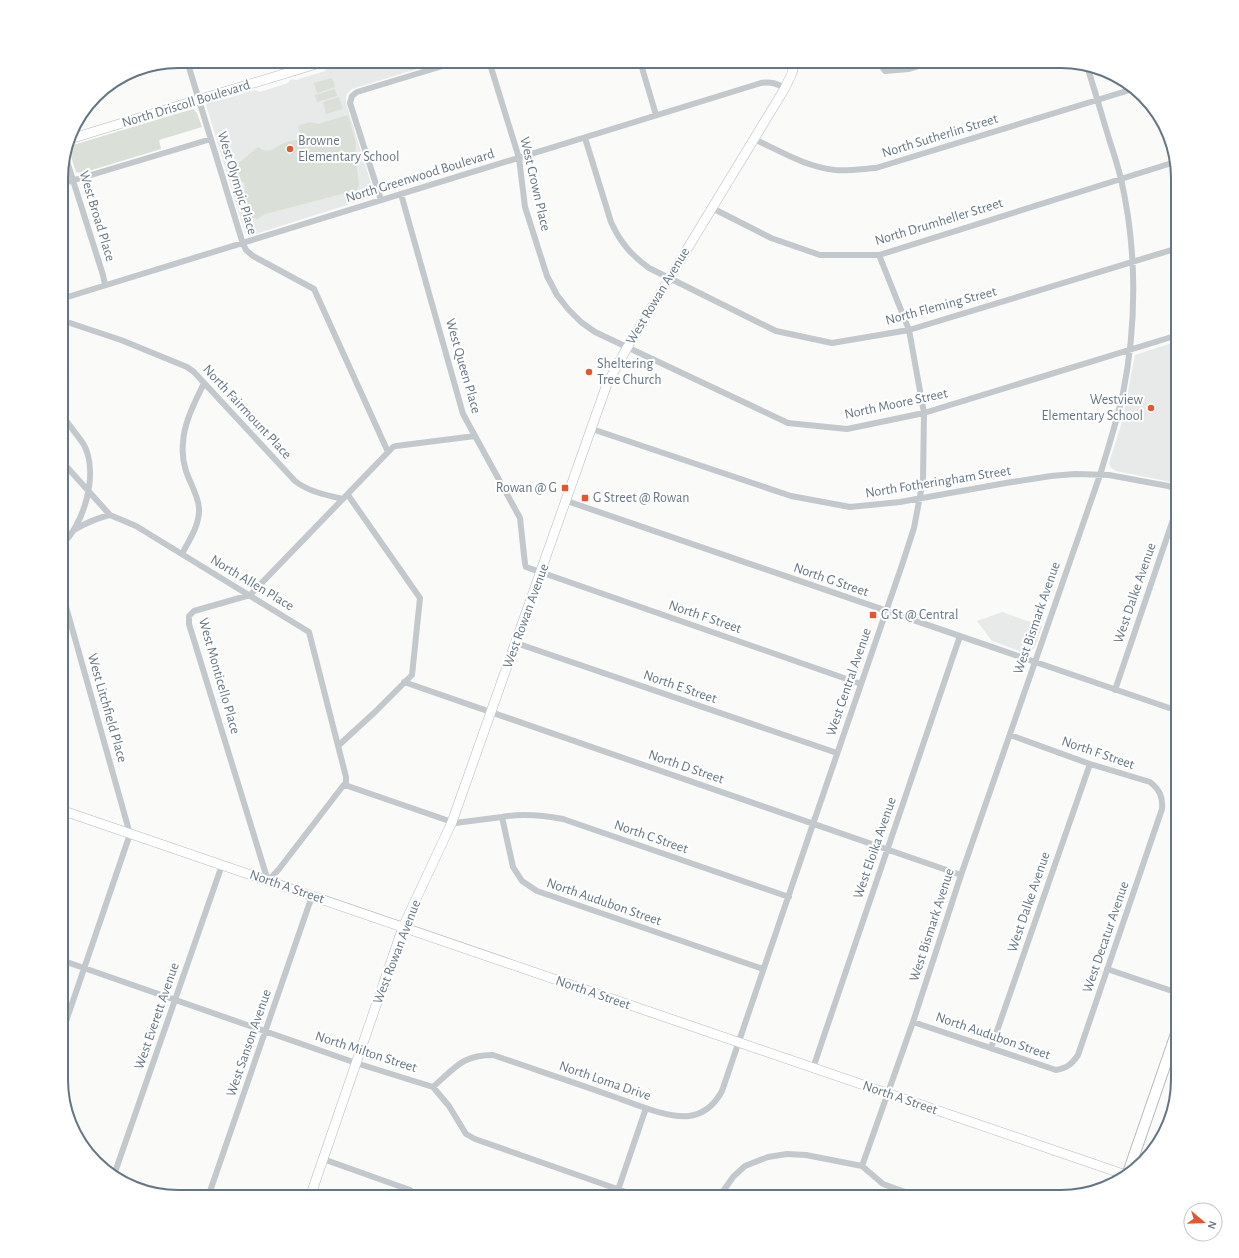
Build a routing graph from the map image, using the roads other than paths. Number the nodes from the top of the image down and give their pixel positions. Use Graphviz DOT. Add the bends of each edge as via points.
graph roads {
  1 [pos="189,68"];
  2 [pos="303,68"];
  3 [pos="436,68"];
  4 [pos="491,68"];
  5 [pos="642,68"];
  6 [pos="793,68"];
  7 [pos="883,68"];
  8 [pos="912,68"];
  9 [pos="1089,72"];
  10 [pos="785,88"];
  11 [pos="1128,91"];
  12 [pos="199,100"];
  13 [pos="1097,100"];
  14 [pos="656,115"];
  15 [pos="76,137"];
  16 [pos="585,138"];
  17 [pos="211,139"];
  18 [pos="754,139"];
  19 [pos="519,158"];
  20 [pos="1170,164"];
  21 [pos="69,166"];
  22 [pos="1121,179"];
  23 [pos="73,180"];
  24 [pos="68,182"];
  25 [pos="402,194"];
  26 [pos="381,200"];
  27 [pos="712,208"];
  28 [pos="243,244"];
  29 [pos="1171,250"];
  30 [pos="879,255"];
  31 [pos="1132,262"];
  32 [pos="669,278"];
  33 [pos="105,285"];
  34 [pos="68,297"];
  35 [pos="68,322"];
  36 [pos="909,330"];
  37 [pos="1171,337"];
  38 [pos="627,348"];
  39 [pos="1130,350"];
  40 [pos="204,383"];
  41 [pos="924,413"];
  42 [pos="68,422"];
  43 [pos="592,429"];
  44 [pos="475,436"];
  45 [pos="388,452"];
  46 [pos="68,468"];
  47 [pos="1100,475"];
  48 [pos="1171,487"];
  49 [pos="88,490"];
  50 [pos="345,497"];
  51 [pos="920,498"];
  52 [pos="567,501"];
  53 [pos="110,515"];
  54 [pos="1171,526"];
  55 [pos="74,530"];
  56 [pos="68,537"];
  57 [pos="182,554"];
  58 [pos="541,573"];
  59 [pos="250,595"];
  60 [pos="886,611"];
  61 [pos="68,614"];
  62 [pos="960,636"];
  63 [pos="516,643"];
  64 [pos="1035,662"];
  65 [pos="404,682"];
  66 [pos="861,684"];
  67 [pos="1115,690"];
  68 [pos="1171,709"];
  69 [pos="492,713"];
  70 [pos="1010,735"];
  71 [pos="339,745"];
  72 [pos="837,753"];
  73 [pos="1090,764"];
  74 [pos="345,784"];
  75 [pos="1162,809"];
  76 [pos="68,812"];
  77 [pos="502,817"];
  78 [pos="452,822"];
  79 [pos="812,824"];
  80 [pos="130,834"];
  81 [pos="888,850"];
  82 [pos="222,865"];
  83 [pos="961,874"];
  84 [pos="268,881"];
  85 [pos="312,896"];
  86 [pos="789,897"];
  87 [pos="403,927"];
  88 [pos="68,962"];
  89 [pos="85,968"];
  90 [pos="763,969"];
  91 [pos="1107,969"];
  92 [pos="1171,991"];
  93 [pos="176,1000"];
  94 [pos="68,1016"];
  95 [pos="913,1022"];
  96 [pos="266,1031"];
  97 [pos="738,1043"];
  98 [pos="991,1048"];
  99 [pos="1171,1048"];
  100 [pos="356,1063"];
  101 [pos="813,1068"];
  102 [pos="1066,1068"];
  103 [pos="433,1087"];
  104 [pos="887,1094"];
  105 [pos="646,1108"];
  106 [pos="323,1159"];
  107 [pos="1131,1164"];
  108 [pos="862,1166"];
  109 [pos="116,1170"];
  110 [pos="1119,1173"];
  111 [pos="616,1189"];
  112 [pos="210,1190"];
  113 [pos="312,1190"];
  114 [pos="410,1190"];
  115 [pos="619,1190"];
  116 [pos="724,1190"];
  117 [pos="900,1190"];
  1 -- 12 [label="street, West Olympic Place"];
  2 -- 12 [label="street, North Driscoll Boulevard"];
  3 -- 26 [label="street" via="357,92 352,96 350,102"];
  4 -- 19 [label="street, West Crown Place"];
  5 -- 14 [label="street"];
  6 -- 10 [label="street, West Rowan Avenue"];
  7 -- 8 [label="street" via="885,71"];
  9 -- 13 [label="street, West Bismark Avenue"];
  10 -- 14 [label="street, North Greenwood Boulevard" via="776,83 761,83"];
  10 -- 18 [label="street, West Rowan Avenue"];
  11 -- 13 [label="street, North Sutherlin Street"];
  12 -- 15 [label="street, North Driscoll Boulevard"];
  12 -- 17 [label="street, West Olympic Place"];
  13 -- 18 [label="street, North Sutherlin Street" via="876,168 835,170 819,167"];
  13 -- 22 [label="street, West Bismark Avenue"];
  14 -- 16 [label="street, North Greenwood Boulevard"];
  16 -- 19 [label="street, North Greenwood Boulevard"];
  16 -- 32 [label="street, North Fleming Street" via="617,234 636,259"];
  17 -- 23 [label="street"];
  17 -- 28 [label="street, West Olympic Place"];
  18 -- 27 [label="street, West Rowan Avenue"];
  19 -- 25 [label="street, North Greenwood Boulevard"];
  19 -- 38 [label="street, West Crown Place" via="525,208 547,276 557,295 581,322"];
  20 -- 22 [label="street, North Drumheller Street"];
  21 -- 23 [label="street, West Broad Place"];
  22 -- 30 [label="street, North Drumheller Street"];
  22 -- 31 [label="street, West Bismark Avenue"];
  23 -- 24 [label="street"];
  23 -- 33 [label="street, West Broad Place"];
  25 -- 26 [label="street, North Greenwood Boulevard"];
  25 -- 44 [label="street, West Queen Place" via="463,414"];
  26 -- 28 [label="street, North Greenwood Boulevard"];
  27 -- 30 [label="street, North Drumheller Street" via="771,238 820,255"];
  27 -- 32 [label="street, West Rowan Avenue"];
  28 -- 33 [label="street, North Greenwood Boulevard"];
  28 -- 45 [label="street, West Olympic Place" via="253,256 314,289"];
  29 -- 31 [label="street, North Fleming Street"];
  30 -- 36 [label="street, West Central Avenue"];
  31 -- 36 [label="street, North Fleming Street"];
  31 -- 39 [label="street, West Bismark Avenue"];
  32 -- 36 [label="street, North Fleming Street" via="776,331 832,343"];
  32 -- 38 [label="street, West Rowan Avenue"];
  33 -- 34 [label="street, North Greenwood Boulevard"];
  35 -- 40 [label="street, North Fairmount Place" via="121,340 186,367"];
  36 -- 41 [label="street, West Central Avenue"];
  37 -- 39 [label="street, North Moore Street"];
  38 -- 41 [label="street, North Moore Street" via="788,423 847,429"];
  38 -- 43 [label="street, West Rowan Avenue" via="607,384"];
  39 -- 41 [label="street, North Moore Street"];
  39 -- 47 [label="street, West Bismark Avenue" via="1115,428"];
  40 -- 50 [label="street, North Fairmount Place" via="295,481 310,490"];
  40 -- 57 [label="street" via="184,431 185,469 199,509 198,520"];
  41 -- 51 [label="street, West Central Avenue" via="923,480"];
  42 -- 49 [label="street" via="84,446 89,461"];
  43 -- 51 [label="street, North Fotheringham Street" via="791,496 850,507"];
  43 -- 52 [label="street, West Rowan Avenue"];
  44 -- 45 [label="street" via="396,446"];
  44 -- 58 [label="street, West Queen Place" via="520,518 525,564 529,569"];
  45 -- 50 [label="street, West Monticello Place"];
  46 -- 49 [label="street, North Allen Place"];
  47 -- 48 [label="street, North Fotheringham Street"];
  47 -- 51 [label="street, North Fotheringham Street" via="1051,476"];
  47 -- 64 [label="street, West Bismark Avenue"];
  49 -- 53 [label="street, North Allen Place"];
  49 -- 55 [label="street"];
  50 -- 59 [label="street, West Monticello Place"];
  50 -- 65 [label="street" via="420,596 412,675"];
  51 -- 60 [label="street, West Central Avenue" via="912,534"];
  52 -- 58 [label="street, West Rowan Avenue"];
  52 -- 60 [label="street, North G Street"];
  53 -- 55 [label="street" via="98,517"];
  53 -- 57 [label="street, North Allen Place" via="136,526"];
  54 -- 67 [label="street, West Dalke Avenue"];
  55 -- 56 [label="street"];
  57 -- 59 [label="street, North Allen Place"];
  58 -- 63 [label="street, West Rowan Avenue"];
  58 -- 66 [label="street, North F Street"];
  59 -- 71 [label="street, North Allen Place" via="309,632"];
  59 -- 84 [label="street, West Monticello Place" via="194,611 188,619"];
  60 -- 62 [label="street, North G Street"];
  60 -- 66 [label="street, West Central Avenue"];
  61 -- 80 [label="street, West Litchfield Place"];
  62 -- 64 [label="street, North G Street"];
  62 -- 81 [label="street, West Eloika Avenue"];
  63 -- 69 [label="street, West Rowan Avenue"];
  63 -- 72 [label="street, North E Street"];
  64 -- 67 [label="street, North G Street"];
  64 -- 70 [label="street, West Bismark Avenue"];
  65 -- 69 [label="street, North D Street"];
  65 -- 71 [label="street"];
  66 -- 72 [label="street, West Central Avenue"];
  67 -- 68 [label="street, North G Street"];
  69 -- 78 [label="street, West Rowan Avenue"];
  69 -- 79 [label="street, North D Street"];
  70 -- 73 [label="street, North F Street"];
  70 -- 83 [label="street, West Bismark Avenue"];
  71 -- 74 [label="street, North Allen Place" via="346,777"];
  72 -- 79 [label="street, West Central Avenue"];
  73 -- 75 [label="street, North F Street" via="1150,782 1160,793"];
  73 -- 98 [label="street, West Dalke Avenue"];
  74 -- 78 [label="street"];
  74 -- 84 [label="street"];
  75 -- 91 [label="street, West Decatur Avenue"];
  76 -- 80 [label="street, North A Street"];
  77 -- 78 [label="street"];
  77 -- 86 [label="street, North C Street" via="528,814 563,819"];
  77 -- 90 [label="street, North Audubon Street" via="513,867 522,881 537,891"];
  78 -- 87 [label="street, West Rowan Avenue"];
  79 -- 81 [label="street, North D Street"];
  79 -- 86 [label="street, West Central Avenue"];
  80 -- 82 [label="street, North A Street"];
  80 -- 89 [label="street"];
  81 -- 83 [label="street, North D Street"];
  81 -- 101 [label="street, West Eloika Avenue"];
  82 -- 84 [label="street, North A Street"];
  82 -- 93 [label="street, West Everett Avenue"];
  83 -- 95 [label="street, West Bismark Avenue"];
  84 -- 85 [label="street, North A Street"];
  85 -- 87 [label="street, North A Street"];
  85 -- 96 [label="street, West Sanson Avenue"];
  86 -- 90 [label="street, West Central Avenue"];
  87 -- 97 [label="street, North A Street"];
  87 -- 100 [label="street, West Rowan Avenue"];
  88 -- 89 [label="street, North Milton Street"];
  89 -- 93 [label="street, North Milton Street"];
  89 -- 94 [label="street"];
  90 -- 97 [label="street, West Central Avenue"];
  91 -- 92 [label="street"];
  91 -- 102 [label="street, West Decatur Avenue" via="1078,1055"];
  93 -- 96 [label="street, North Milton Street"];
  93 -- 109 [label="street, West Everett Avenue"];
  95 -- 98 [label="street, North Audubon Street"];
  95 -- 104 [label="street, West Bismark Avenue"];
  96 -- 100 [label="street, North Milton Street"];
  96 -- 112 [label="street, West Sanson Avenue"];
  97 -- 101 [label="street, North A Street"];
  97 -- 105 [label="street, North Loma Drive" via="722,1091 706,1110 691,1116 682,1116"];
  98 -- 102 [label="street, North Audubon Street" via="1056,1070"];
  99 -- 107 [label="main road"];
  100 -- 103 [label="street, North Milton Street"];
  100 -- 106 [label="street, West Rowan Avenue"];
  101 -- 104 [label="street, North A Street"];
  103 -- 105 [label="street, North Loma Drive" via="462,1061 473,1056 493,1055"];
  103 -- 111 [label="street" via="466,1134"];
  104 -- 108 [label="street, West Bismark Avenue"];
  104 -- 110 [label="street, North A Street"];
  105 -- 111 [label="street"];
  106 -- 113 [label="street, West Rowan Avenue"];
  106 -- 114 [label="street"];
  108 -- 116 [label="street" via="806,1154 768,1157 746,1166 733,1177"];
  108 -- 117 [label="street" via="883,1184"];
  111 -- 115 [label="street"];
}
